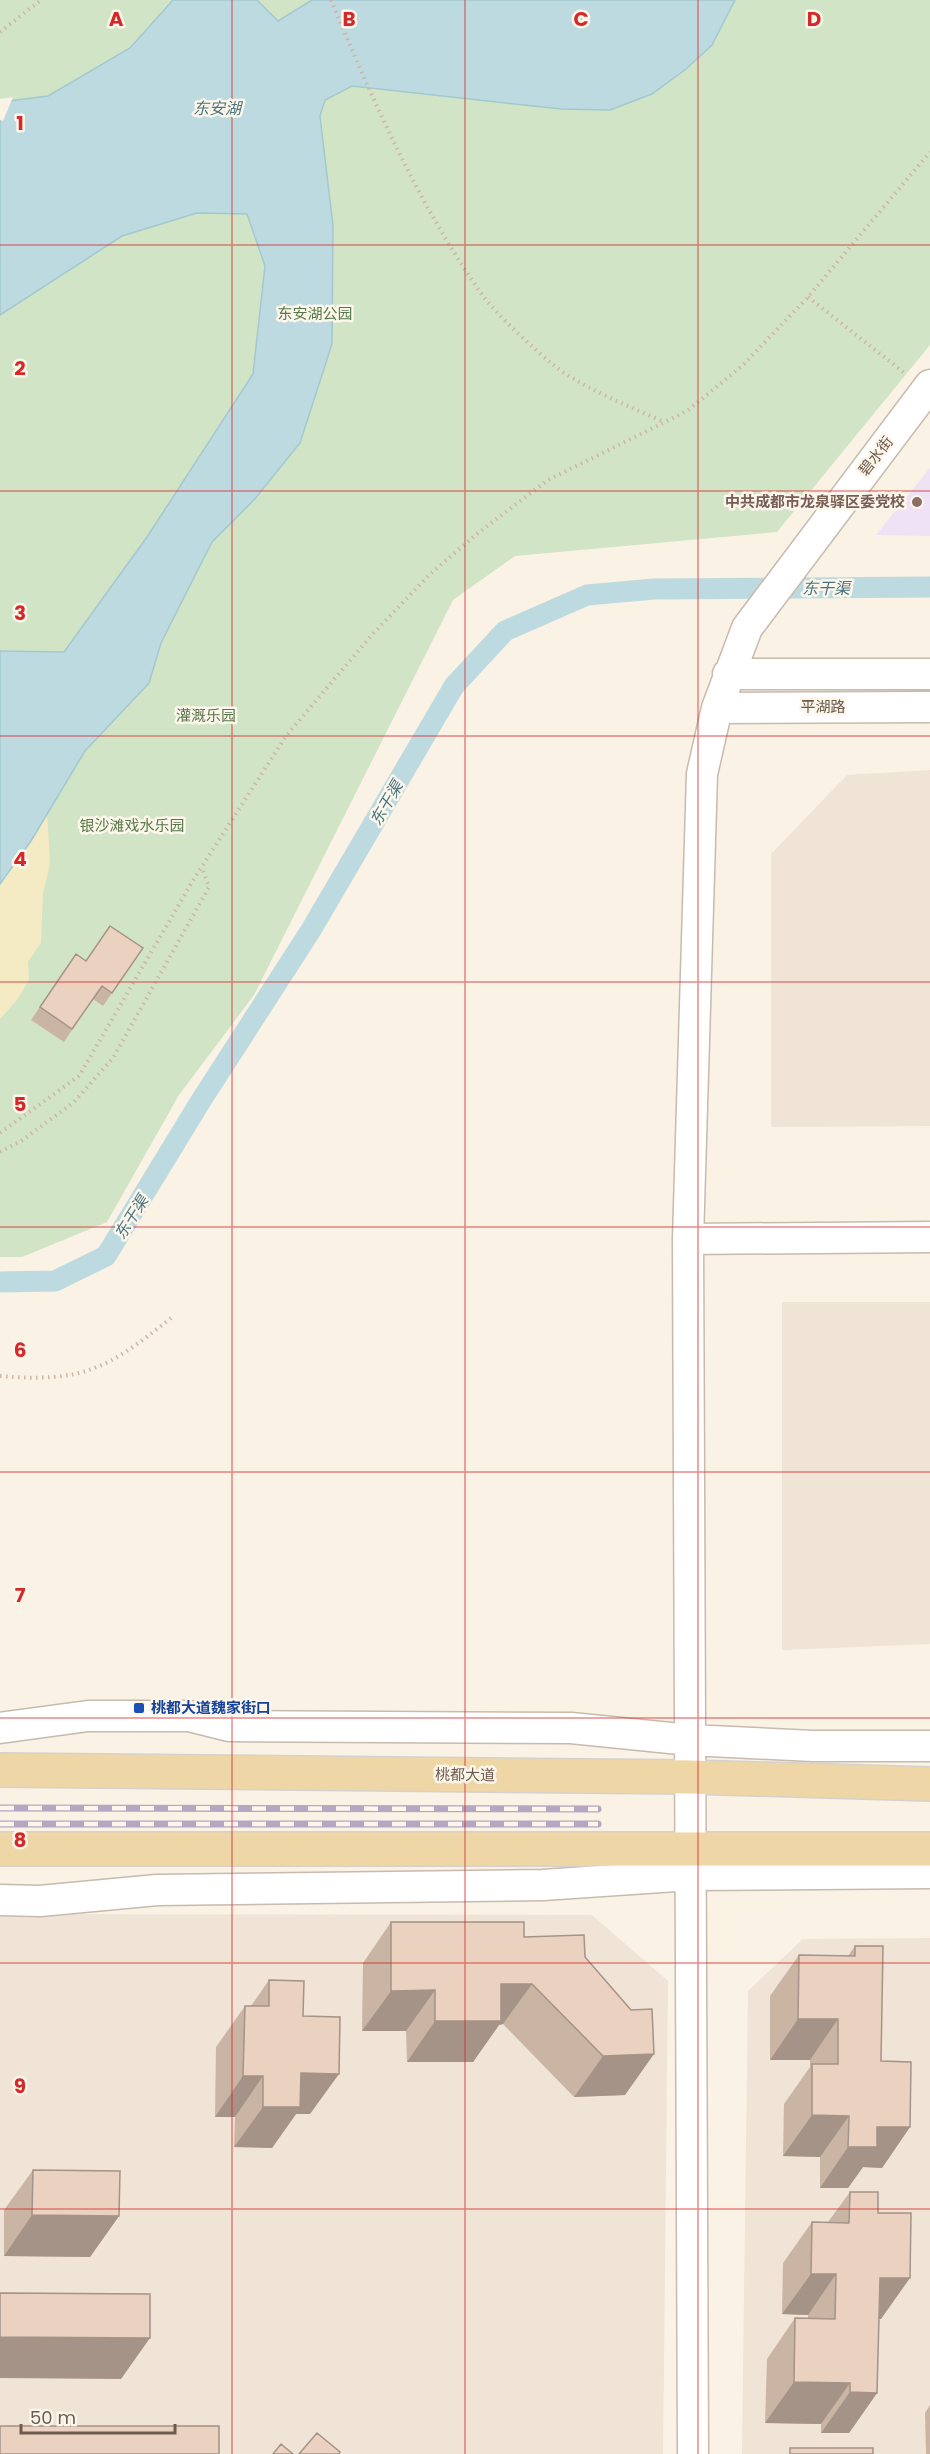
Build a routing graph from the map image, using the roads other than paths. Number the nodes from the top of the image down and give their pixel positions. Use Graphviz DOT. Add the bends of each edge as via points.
graph roads {
  1 [pos="928,388"];
  2 [pos="728,674"];
  3 [pos="930,674"];
  4 [pos="930,707"];
  5 [pos="717,708"];
  6 [pos="930,1237"];
  7 [pos="688,1239"];
  8 [pos="0,1728"];
  9 [pos="690,1740"];
  10 [pos="930,1746"];
  11 [pos="0,1770"];
  12 [pos="690,1777"];
  13 [pos="930,1784"];
  14 [pos="0,1849"];
  15 [pos="930,1849"];
  16 [pos="690,1863"];
  17 [pos="930,1873"];
  18 [pos="0,1900"];
  19 [pos="693,2454"];
  1 -- 2 [label="street, 碧水街" via="747,628"];
  2 -- 3 [label="street"];
  2 -- 5 [label="street, 碧水街"];
  4 -- 5 [label="street, 平湖路"];
  5 -- 7 [label="street, 碧水街" via="702,774"];
  6 -- 7 [label="street"];
  7 -- 9 [label="street, 碧水街"];
  8 -- 9 [label="street" via="88,1716 189,1716 229,1726 571,1728"];
  9 -- 10 [label="street"];
  9 -- 12 [label="street, 碧水街"];
  11 -- 12 [label="main road, 桃都大道"];
  12 -- 13 [label="main road, 桃都大道"];
  12 -- 16 [label="street, 碧水街"];
  14 -- 16 [label="main road"];
  15 -- 16 [label="main road"];
  16 -- 17 [label="street"];
  16 -- 18 [label="street" via="543,1885 157,1890 40,1901"];
  16 -- 19 [label="street, 碧水街"];
}
